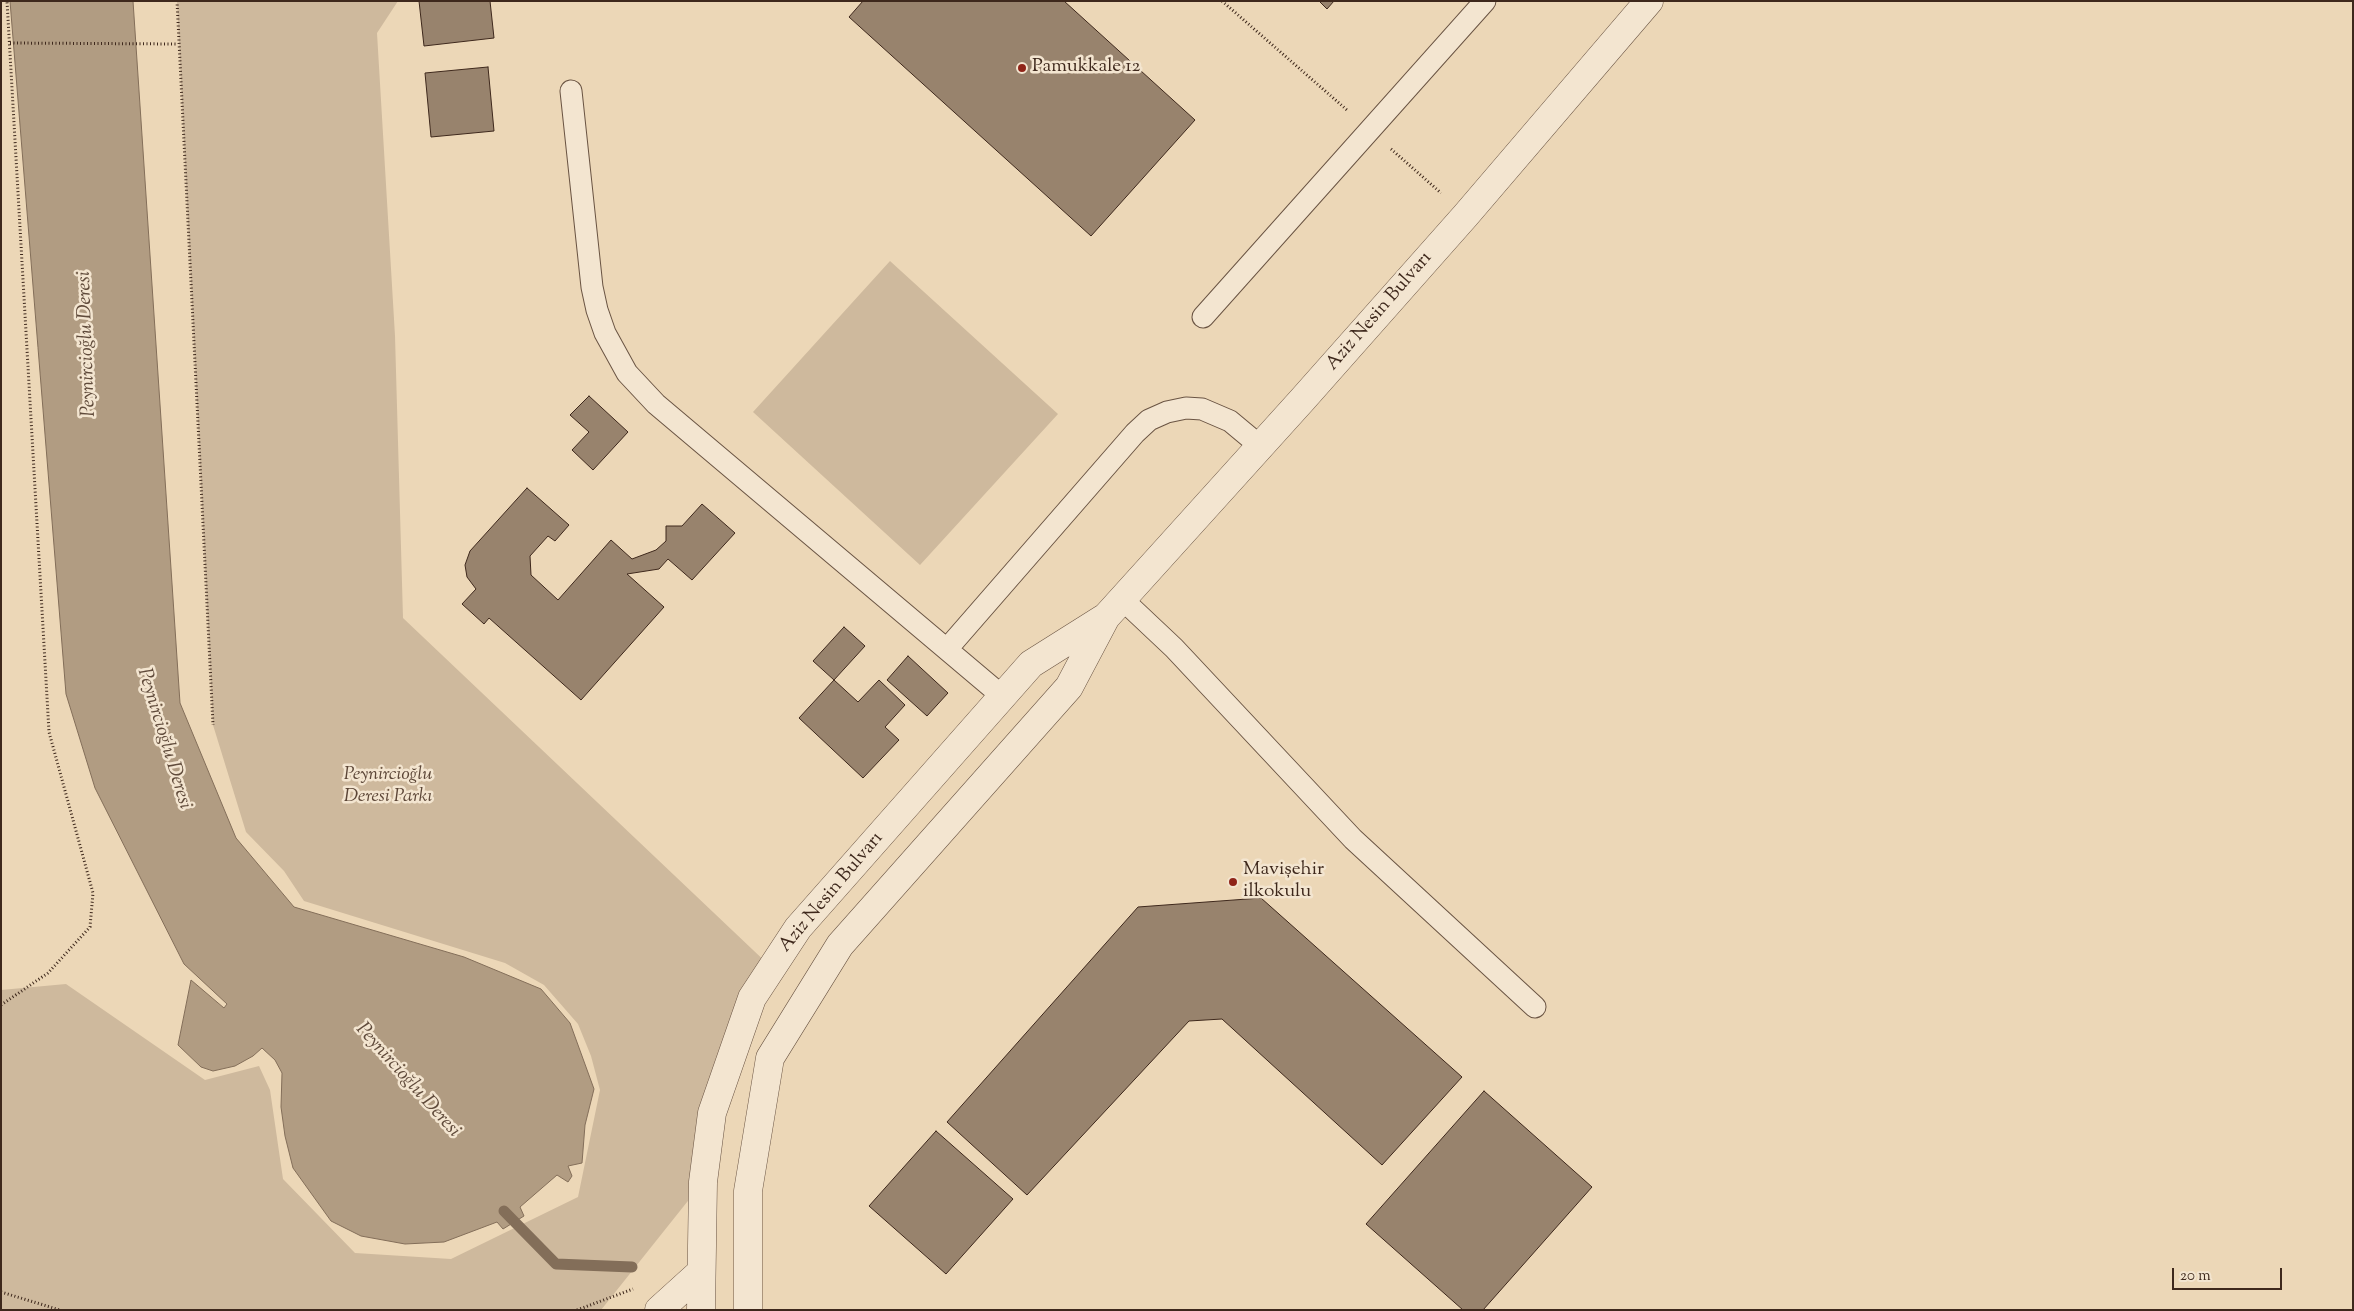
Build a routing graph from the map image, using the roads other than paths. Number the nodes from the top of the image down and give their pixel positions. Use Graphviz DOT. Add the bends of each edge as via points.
graph roads {
  1 [pos="1486,1"];
  2 [pos="1649,1"];
  3 [pos="571,91"];
  4 [pos="1203,317"];
  5 [pos="1260,446"];
  6 [pos="1114,608"];
  7 [pos="947,650"];
  8 [pos="1002,696"];
  9 [pos="1534,1007"];
  10 [pos="701,1272"];
  11 [pos="659,1310"];
  12 [pos="700,1310"];
  13 [pos="748,1310"];
  1 -- 4 [label="lane"];
  2 -- 5 [label="street, Aziz Nesin Bulvarı"];
  3 -- 7 [label="lane" via="592,287 605,333 627,373 656,404"];
  5 -- 6 [label="street, Aziz Nesin Bulvarı"];
  5 -- 7 [label="lane" via="1230,421 1202,409 1186,408 1149,420"];
  6 -- 8 [label="street, Aziz Nesin Bulvarı" via="1031,664"];
  6 -- 9 [label="lane" via="1174,648 1354,839"];
  6 -- 13 [label="street, Aziz Nesin Bulvarı" via="1069,687 840,945 770,1058 748,1192"];
  7 -- 8 [label="lane"];
  8 -- 10 [label="street, Aziz Nesin Bulvarı" via="798,928 752,998 712,1113 703,1182"];
  10 -- 11 [label="street"];
  10 -- 12 [label="street, Aziz Nesin Bulvarı"];
}
